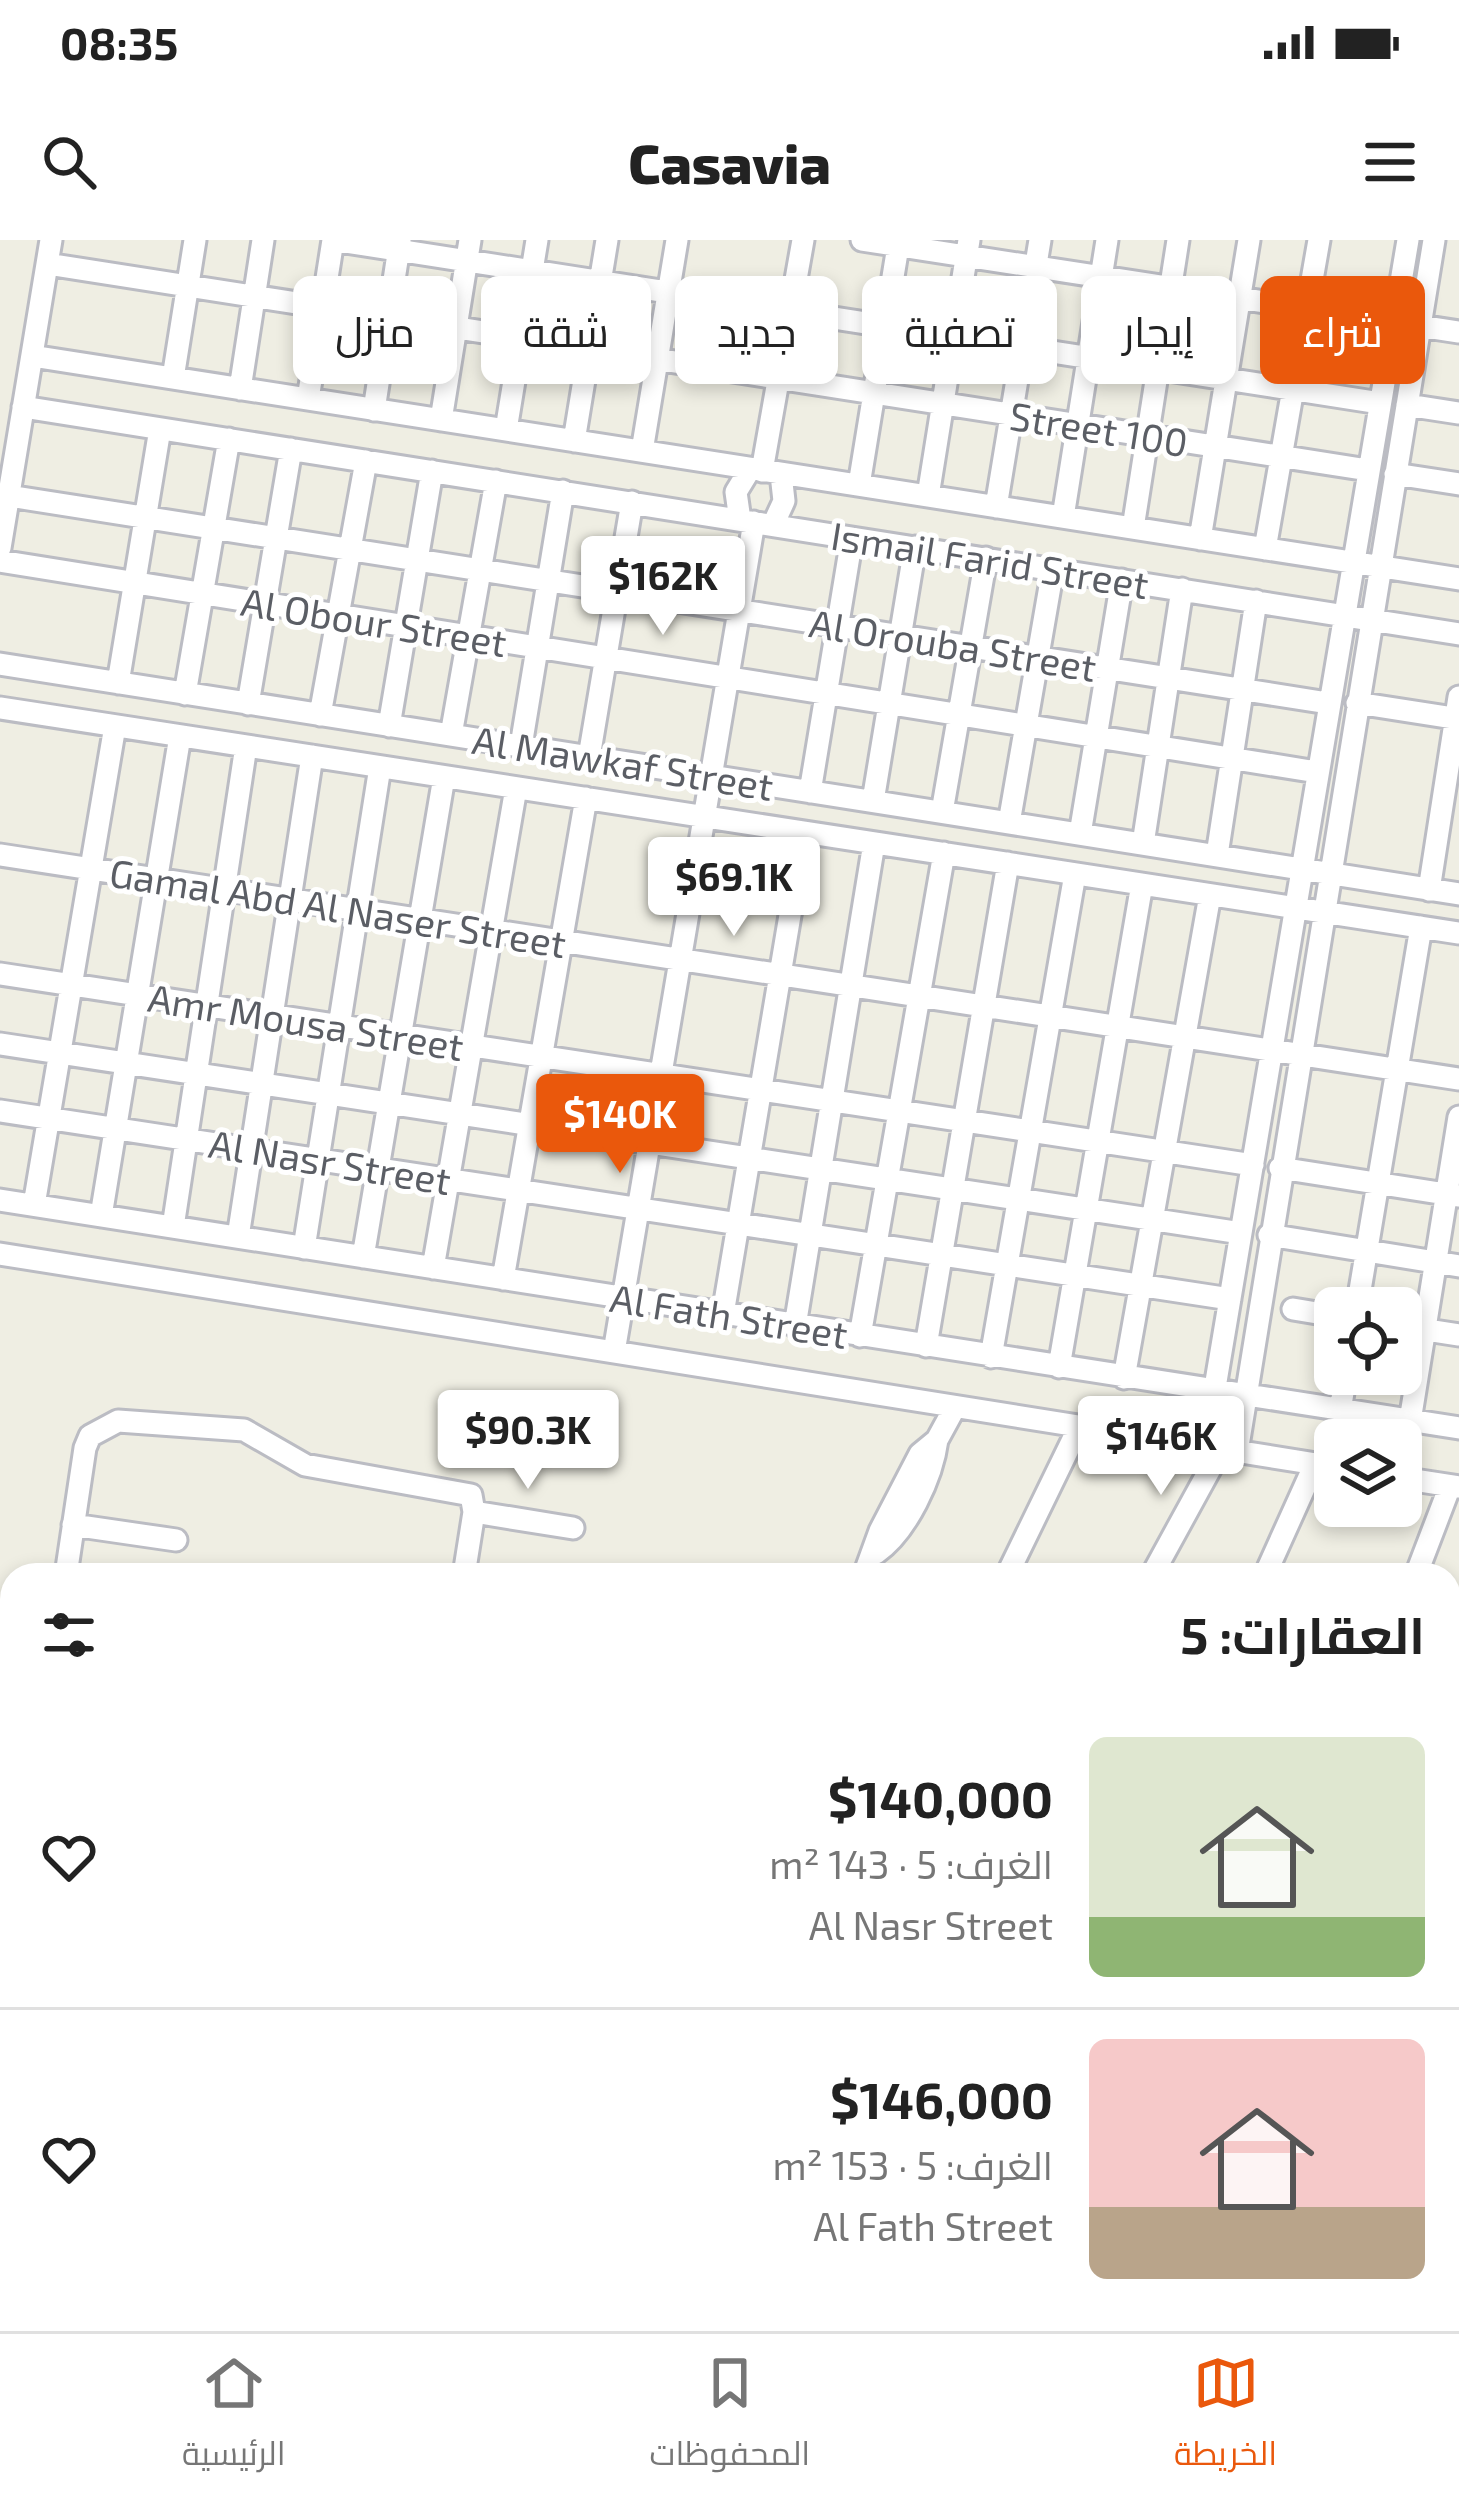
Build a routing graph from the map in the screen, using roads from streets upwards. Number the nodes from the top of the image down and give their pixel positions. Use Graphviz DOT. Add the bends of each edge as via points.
graph roads {
  1 [pos="51,240"];
  2 [pos="195,240"];
  3 [pos="263,240"];
  4 [pos="333,240"];
  5 [pos="537,240"];
  6 [pos="607,240"];
  7 [pos="677,240"];
  8 [pos="803,240"];
  9 [pos="862,240"];
  10 [pos="1040,240"];
  11 [pos="1108,240"];
  12 [pos="1178,240"];
  13 [pos="1249,240"];
  14 [pos="1319,240"];
  15 [pos="1408,240"];
  16 [pos="1434,240"];
  17 [pos="898,243"];
  18 [pos="400,245"];
  19 [pos="968,248"];
  20 [pos="469,250"];
  21 [pos="47,264"];
  22 [pos="1036,267"];
  23 [pos="532,271"];
  24 [pos="327,276"];
  25 [pos="395,276"];
  26 [pos="531,276"];
  27 [pos="566,276"];
  28 [pos="601,276"];
  29 [pos="796,276"];
  30 [pos="892,276"];
  31 [pos="1034,276"];
  32 [pos="1095,276"];
  33 [pos="1102,276"];
  34 [pos="1173,276"];
  35 [pos="1313,276"];
  36 [pos="1402,276"];
  37 [pos="188,286"];
  38 [pos="651,289"];
  39 [pos="668,292"];
  40 [pos="675,293"];
  41 [pos="1425,295"];
  42 [pos="254,296"];
  43 [pos="1236,297"];
  44 [pos="1240,298"];
  45 [pos="1260,301"];
  46 [pos="293,302"];
  47 [pos="457,321"];
  48 [pos="1236,321"];
  49 [pos="1425,327"];
  50 [pos="1459,332"];
  51 [pos="32,356"];
  52 [pos="651,357"];
  53 [pos="657,358"];
  54 [pos="675,361"];
  55 [pos="172,378"];
  56 [pos="1236,380"];
  57 [pos="310,384"];
  58 [pos="378,384"];
  59 [pos="447,384"];
  60 [pos="513,384"];
  61 [pos="583,384"];
  62 [pos="777,384"];
  63 [pos="823,384"];
  64 [pos="875,384"];
  65 [pos="946,384"];
  66 [pos="1016,384"];
  67 [pos="1084,384"];
  68 [pos="1155,384"];
  69 [pos="1225,384"];
  70 [pos="1294,384"];
  71 [pos="1383,384"];
  72 [pos="1410,384"];
  73 [pos="239,388"];
  74 [pos="1293,389"];
  75 [pos="874,392"];
  76 [pos="308,399"];
  77 [pos="943,403"];
  78 [pos="1380,403"];
  79 [pos="1407,405"];
  80 [pos="23,407"];
  81 [pos="374,410"];
  82 [pos="1459,413"];
  83 [pos="1011,414"];
  84 [pos="441,420"];
  85 [pos="1077,425"];
  86 [pos="160,429"];
  87 [pos="506,430"];
  88 [pos="1147,436"];
  89 [pos="229,440"];
  90 [pos="574,441"];
  91 [pos="1215,446"];
  92 [pos="292,449"];
  93 [pos="642,451"];
  94 [pos="1281,457"];
  95 [pos="366,460"];
  96 [pos="1368,470"];
  97 [pos="432,471"];
  98 [pos="764,471"];
  99 [pos="1395,474"];
  100 [pos="496,481"];
  101 [pos="1459,484"];
  102 [pos="859,485"];
  103 [pos="563,491"];
  104 [pos="9,496"];
  105 [pos="928,496"];
  106 [pos="632,502"];
  107 [pos="996,507"];
  108 [pos="1063,517"];
  109 [pos="146,518"];
  110 [pos="756,522"];
  111 [pos="1133,528"];
  112 [pos="214,529"];
  113 [pos="276,538"];
  114 [pos="852,538"];
  115 [pos="1200,538"];
  116 [pos="915,547"];
  117 [pos="0,548"];
  118 [pos="1265,548"];
  119 [pos="350,550"];
  120 [pos="986,559"];
  121 [pos="417,560"];
  122 [pos="0,561"];
  123 [pos="1352,562"];
  124 [pos="1380,567"];
  125 [pos="1053,569"];
  126 [pos="480,570"];
  127 [pos="1459,579"];
  128 [pos="1122,580"];
  129 [pos="548,581"];
  130 [pos="135,583"];
  131 [pos="1182,589"];
  132 [pos="617,592"];
  133 [pos="202,594"];
  134 [pos="1256,601"];
  135 [pos="265,604"];
  136 [pos="739,610"];
  137 [pos="338,615"];
  138 [pos="1343,615"];
  139 [pos="1371,620"];
  140 [pos="406,626"];
  141 [pos="838,626"];
  142 [pos="1459,634"];
  143 [pos="469,636"];
  144 [pos="900,636"];
  145 [pos="538,647"];
  146 [pos="971,647"];
  147 [pos="1038,657"];
  148 [pos="606,658"];
  149 [pos="0,664"];
  150 [pos="1108,668"];
  151 [pos="728,677"];
  152 [pos="1168,678"];
  153 [pos="118,683"];
  154 [pos="1243,689"];
  155 [pos="827,693"];
  156 [pos="185,694"];
  157 [pos="1328,703"];
  158 [pos="1358,703"];
  159 [pos="248,704"];
  160 [pos="890,704"];
  161 [pos="0,708"];
  162 [pos="1458,712"];
  163 [pos="320,715"];
  164 [pos="959,715"];
  165 [pos="115,726"];
  166 [pos="389,726"];
  167 [pos="1026,726"];
  168 [pos="451,735"];
  169 [pos="180,736"];
  170 [pos="1096,736"];
  171 [pos="246,746"];
  172 [pos="521,746"];
  173 [pos="1158,746"];
  174 [pos="312,756"];
  175 [pos="589,757"];
  176 [pos="1232,758"];
  177 [pos="380,767"];
  178 [pos="1317,772"];
  179 [pos="711,776"];
  180 [pos="444,777"];
  181 [pos="1452,786"];
  182 [pos="516,788"];
  183 [pos="811,792"];
  184 [pos="586,798"];
  185 [pos="873,801"];
  186 [pos="942,812"];
  187 [pos="704,817"];
  188 [pos="1010,823"];
  189 [pos="804,832"];
  190 [pos="1080,834"];
  191 [pos="874,843"];
  192 [pos="1143,844"];
  193 [pos="944,854"];
  194 [pos="0,855"];
  195 [pos="1216,855"];
  196 [pos="1008,863"];
  197 [pos="91,869"];
  198 [pos="1301,870"];
  199 [pos="1075,874"];
  200 [pos="1329,874"];
  201 [pos="156,879"];
  202 [pos="1142,884"];
  203 [pos="224,890"];
  204 [pos="1429,890"];
  205 [pos="1459,894"];
  206 [pos="1210,895"];
  207 [pos="290,900"];
  208 [pos="1294,908"];
  209 [pos="357,910"];
  210 [pos="1322,913"];
  211 [pos="420,920"];
  212 [pos="1421,927"];
  213 [pos="491,931"];
  214 [pos="1459,933"];
  215 [pos="561,941"];
  216 [pos="680,960"];
  217 [pos="0,974"];
  218 [pos="780,975"];
  219 [pos="71,985"];
  220 [pos="850,986"];
  221 [pos="137,995"];
  222 [pos="919,997"];
  223 [pos="206,1006"];
  224 [pos="983,1006"];
  225 [pos="272,1016"];
  226 [pos="1050,1016"];
  227 [pos="339,1026"];
  228 [pos="1117,1027"];
  229 [pos="400,1035"];
  230 [pos="1184,1037"];
  231 [pos="0,1044"];
  232 [pos="472,1046"];
  233 [pos="1271,1051"];
  234 [pos="59,1053"];
  235 [pos="1299,1055"];
  236 [pos="541,1057"];
  237 [pos="126,1064"];
  238 [pos="1397,1070"];
  239 [pos="196,1074"];
  240 [pos="661,1075"];
  241 [pos="1459,1079"];
  242 [pos="261,1084"];
  243 [pos="761,1090"];
  244 [pos="328,1094"];
  245 [pos="832,1101"];
  246 [pos="389,1103"];
  247 [pos="899,1111"];
  248 [pos="0,1112"];
  249 [pos="460,1114"];
  250 [pos="1459,1117"];
  251 [pos="48,1119"];
  252 [pos="964,1121"];
  253 [pos="530,1125"];
  254 [pos="115,1129"];
  255 [pos="1030,1131"];
  256 [pos="186,1140"];
  257 [pos="1097,1142"];
  258 [pos="650,1143"];
  259 [pos="251,1150"];
  260 [pos="1164,1151"];
  261 [pos="749,1158"];
  262 [pos="318,1160"];
  263 [pos="1252,1165"];
  264 [pos="378,1168"];
  265 [pos="1280,1168"];
  266 [pos="821,1169"];
  267 [pos="448,1179"];
  268 [pos="887,1179"];
  269 [pos="1378,1184"];
  270 [pos="952,1189"];
  271 [pos="518,1190"];
  272 [pos="1453,1196"];
  273 [pos="1019,1199"];
  274 [pos="0,1200"];
  275 [pos="34,1205"];
  276 [pos="639,1208"];
  277 [pos="1086,1209"];
  278 [pos="100,1216"];
  279 [pos="1153,1219"];
  280 [pos="738,1223"];
  281 [pos="172,1227"];
  282 [pos="1241,1233"];
  283 [pos="810,1234"];
  284 [pos="1269,1235"];
  285 [pos="238,1237"];
  286 [pos="876,1244"];
  287 [pos="304,1248"];
  288 [pos="1367,1251"];
  289 [pos="0,1254"];
  290 [pos="941,1254"];
  291 [pos="363,1257"];
  292 [pos="1436,1262"];
  293 [pos="1008,1264"];
  294 [pos="1459,1266"];
  295 [pos="433,1268"];
  296 [pos="1075,1274"];
  297 [pos="503,1279"];
  298 [pos="1141,1284"];
  299 [pos="1361,1287"];
  300 [pos="623,1298"];
  301 [pos="1230,1299"];
  302 [pos="1293,1309"];
  303 [pos="1314,1312"];
  304 [pos="723,1314"];
  305 [pos="796,1326"];
  306 [pos="1422,1330"];
  307 [pos="1425,1330"];
  308 [pos="1459,1335"];
  309 [pos="860,1336"];
  310 [pos="926,1346"];
  311 [pos="614,1352"];
  312 [pos="991,1357"];
  313 [pos="1058,1367"];
  314 [pos="1124,1378"];
  315 [pos="1215,1392"];
  316 [pos="1343,1395"];
  317 [pos="1246,1397"];
  318 [pos="955,1407"];
  319 [pos="1340,1412"];
  320 [pos="1394,1419"];
  321 [pos="1410,1419"];
  322 [pos="1422,1423"];
  323 [pos="1079,1426"];
  324 [pos="1459,1428"];
  325 [pos="1221,1449"];
  326 [pos="1314,1464"];
  327 [pos="1422,1481"];
  328 [pos="1314,1486"];
  329 [pos="1454,1486"];
  330 [pos="474,1512"];
  331 [pos="74,1526"];
  332 [pos="572,1528"];
  333 [pos="176,1540"];
  334 [pos="68,1563"];
  335 [pos="466,1563"];
  336 [pos="871,1563"];
  337 [pos="1013,1563"];
  338 [pos="1159,1563"];
  339 [pos="1272,1563"];
  340 [pos="1421,1563"];
  1 -- 21 [label="street"];
  2 -- 37 [label="street"];
  3 -- 42 [label="street"];
  4 -- 18 [label="street"];
  4 -- 24 [label="street"];
  5 -- 23 [label="street"];
  6 -- 28 [label="street"];
  7 -- 39 [label="street"];
  8 -- 29 [label="street"];
  9 -- 17 [label="street"];
  10 -- 22 [label="street"];
  11 -- 33 [label="street"];
  12 -- 34 [label="street"];
  13 -- 44 [label="street"];
  14 -- 35 [label="street"];
  15 -- 36 [label="street"];
  16 -- 41 [label="street"];
  17 -- 19 [label="street"];
  17 -- 30 [label="street"];
  18 -- 20 [label="street"];
  18 -- 25 [label="street"];
  19 -- 22 [label="street"];
  20 -- 23 [label="street"];
  20 -- 47 [label="street"];
  21 -- 37 [label="street, Street 100"];
  21 -- 51 [label="street"];
  22 -- 31 [label="street"];
  22 -- 32 [label="street"];
  23 -- 26 [label="street"];
  23 -- 27 [label="street"];
  37 -- 42 [label="street, Street 100"];
  37 -- 55 [label="street"];
  38 -- 39 [label="street"];
  39 -- 40 [label="street"];
  39 -- 53 [label="street"];
  42 -- 46 [label="street, Street 100"];
  42 -- 73 [label="street"];
  43 -- 44 [label="street"];
  44 -- 45 [label="street"];
  44 -- 48 [label="street"];
  49 -- 50 [label="street"];
  51 -- 55 [label="street, Ismail Farid Street"];
  51 -- 80 [label="street"];
  52 -- 53 [label="street, Street 100"];
  53 -- 54 [label="street, Street 100"];
  53 -- 93 [label="street"];
  55 -- 73 [label="street, Ismail Farid Street"];
  56 -- 74 [label="street"];
  57 -- 76 [label="street"];
  58 -- 81 [label="street"];
  59 -- 84 [label="street"];
  60 -- 87 [label="street"];
  61 -- 90 [label="street"];
  62 -- 98 [label="street"];
  63 -- 75 [label="street, Street 100"];
  64 -- 75 [label="street"];
  65 -- 77 [label="street"];
  66 -- 83 [label="street"];
  67 -- 85 [label="street"];
  68 -- 88 [label="street"];
  69 -- 91 [label="street"];
  70 -- 74 [label="street"];
  71 -- 78 [label="street"];
  72 -- 79 [label="street"];
  73 -- 76 [label="street, Ismail Farid Street"];
  74 -- 78 [label="street"];
  74 -- 94 [label="street"];
  75 -- 77 [label="street, Street 100"];
  75 -- 102 [label="street"];
  76 -- 81 [label="street, Ismail Farid Street"];
  77 -- 83 [label="street, Street 100"];
  77 -- 105 [label="street"];
  78 -- 96 [label="street"];
  79 -- 82 [label="street"];
  79 -- 99 [label="street"];
  80 -- 86 [label="street, Ismail Farid Street"];
  80 -- 104 [label="street"];
  81 -- 84 [label="street, Ismail Farid Street"];
  83 -- 85 [label="street, Street 100"];
  83 -- 107 [label="street"];
  84 -- 87 [label="street, Ismail Farid Street"];
  85 -- 88 [label="street, Street 100"];
  85 -- 108 [label="street"];
  86 -- 89 [label="street, Ismail Farid Street"];
  86 -- 109 [label="street"];
  87 -- 90 [label="street, Ismail Farid Street"];
  88 -- 91 [label="street, Street 100"];
  88 -- 111 [label="street"];
  89 -- 92 [label="street, Ismail Farid Street"];
  89 -- 112 [label="street"];
  90 -- 93 [label="street, Ismail Farid Street"];
  91 -- 94 [label="street, Street 100"];
  91 -- 115 [label="street"];
  92 -- 95 [label="street, Ismail Farid Street"];
  92 -- 113 [label="street"];
  93 -- 98 [label="street, Ismail Farid Street"];
  94 -- 96 [label="street, Street 100"];
  94 -- 118 [label="street"];
  95 -- 97 [label="street, Ismail Farid Street"];
  95 -- 119 [label="street"];
  96 -- 123 [label="street"];
  97 -- 100 [label="street, Ismail Farid Street"];
  97 -- 121 [label="street"];
  98 -- 102 [label="street, Ismail Farid Street"];
  98 -- 110 [label="street" via="736,492"];
  98 -- 110 [label="street" via="784,501"];
  99 -- 101 [label="street"];
  99 -- 124 [label="street"];
  100 -- 103 [label="street, Ismail Farid Street"];
  100 -- 126 [label="street"];
  102 -- 105 [label="street, Ismail Farid Street"];
  103 -- 106 [label="street, Ismail Farid Street"];
  103 -- 129 [label="street"];
  104 -- 109 [label="street, Al Orouba Street"];
  104 -- 117 [label="street"];
  105 -- 107 [label="street, Ismail Farid Street"];
  106 -- 110 [label="street, Ismail Farid Street"];
  106 -- 132 [label="street"];
  107 -- 108 [label="street, Ismail Farid Street"];
  108 -- 111 [label="street, Ismail Farid Street"];
  109 -- 112 [label="street, Al Orouba Street"];
  109 -- 130 [label="street"];
  110 -- 114 [label="street, Ismail Farid Street"];
  110 -- 136 [label="street"];
  111 -- 115 [label="street, Ismail Farid Street"];
  112 -- 113 [label="street, Al Orouba Street"];
  112 -- 133 [label="street"];
  113 -- 119 [label="street, Al Orouba Street"];
  113 -- 135 [label="street"];
  114 -- 116 [label="street, Ismail Farid Street"];
  114 -- 141 [label="street"];
  115 -- 118 [label="street, Ismail Farid Street"];
  116 -- 120 [label="street, Ismail Farid Street"];
  116 -- 144 [label="street"];
  118 -- 123 [label="street, Ismail Farid Street"];
  119 -- 121 [label="street, Al Orouba Street"];
  119 -- 137 [label="street"];
  120 -- 125 [label="street, Ismail Farid Street"];
  120 -- 146 [label="street"];
  121 -- 126 [label="street, Al Orouba Street"];
  121 -- 140 [label="street"];
  122 -- 130 [label="street, Al Obour Street"];
  123 -- 124 [label="street, Ismail Farid Street"];
  123 -- 138 [label="street"];
  124 -- 127 [label="street, Ismail Farid Street"];
  124 -- 139 [label="street"];
  125 -- 128 [label="street, Ismail Farid Street"];
  125 -- 147 [label="street"];
  126 -- 129 [label="street, Al Orouba Street"];
  126 -- 143 [label="street"];
  128 -- 131 [label="street, Ismail Farid Street"];
  128 -- 150 [label="street"];
  129 -- 132 [label="street, Al Orouba Street"];
  129 -- 145 [label="street"];
  130 -- 133 [label="street, Al Obour Street"];
  130 -- 153 [label="street"];
  131 -- 134 [label="street, Ismail Farid Street"];
  131 -- 152 [label="street"];
  132 -- 136 [label="street, Al Orouba Street"];
  132 -- 148 [label="street"];
  133 -- 135 [label="street, Al Obour Street"];
  133 -- 156 [label="street"];
  134 -- 138 [label="street, Ismail Farid Street"];
  134 -- 154 [label="street"];
  135 -- 137 [label="street, Al Obour Street"];
  135 -- 159 [label="street"];
  136 -- 141 [label="street, Al Orouba Street"];
  136 -- 151 [label="street"];
  137 -- 140 [label="street, Al Obour Street"];
  137 -- 163 [label="street"];
  138 -- 139 [label="street, Ismail Farid Street"];
  138 -- 157 [label="street"];
  139 -- 142 [label="street, Ismail Farid Street"];
  139 -- 158 [label="street"];
  140 -- 143 [label="street, Al Obour Street"];
  140 -- 166 [label="street"];
  141 -- 144 [label="street, Al Orouba Street"];
  141 -- 155 [label="street"];
  143 -- 145 [label="street, Al Obour Street"];
  143 -- 168 [label="street"];
  144 -- 146 [label="street, Al Orouba Street"];
  144 -- 160 [label="street"];
  145 -- 148 [label="street, Al Obour Street"];
  145 -- 172 [label="street"];
  146 -- 147 [label="street, Al Orouba Street"];
  146 -- 164 [label="street"];
  147 -- 150 [label="street, Al Orouba Street"];
  147 -- 167 [label="street"];
  148 -- 151 [label="street, Al Obour Street"];
  148 -- 175 [label="street"];
  149 -- 153 [label="street, Al Mawkaf Street"];
  150 -- 152 [label="street, Al Orouba Street"];
  150 -- 170 [label="street"];
  151 -- 155 [label="street, Al Obour Street"];
  151 -- 179 [label="street"];
  152 -- 154 [label="street, Al Orouba Street"];
  152 -- 173 [label="street"];
  153 -- 156 [label="street, Al Mawkaf Street"];
  154 -- 157 [label="street, Al Orouba Street"];
  154 -- 176 [label="street"];
  155 -- 160 [label="street, Al Obour Street"];
  155 -- 183 [label="street"];
  156 -- 159 [label="street, Al Mawkaf Street"];
  157 -- 178 [label="street"];
  158 -- 162 [label="street"];
  158 -- 200 [label="street"];
  159 -- 163 [label="street, Al Mawkaf Street"];
  160 -- 164 [label="street, Al Obour Street"];
  160 -- 185 [label="street"];
  161 -- 165 [label="street, Al Mawkaf Street"];
  162 -- 181 [label="street"];
  163 -- 166 [label="street, Al Mawkaf Street"];
  164 -- 167 [label="street, Al Obour Street"];
  164 -- 186 [label="street"];
  165 -- 169 [label="street, Al Mawkaf Street"];
  165 -- 197 [label="street"];
  166 -- 168 [label="street, Al Mawkaf Street"];
  167 -- 170 [label="street, Al Obour Street"];
  167 -- 188 [label="street"];
  168 -- 172 [label="street, Al Mawkaf Street"];
  169 -- 171 [label="street, Al Mawkaf Street"];
  169 -- 201 [label="street"];
  170 -- 173 [label="street, Al Obour Street"];
  170 -- 190 [label="street"];
  171 -- 174 [label="street, Al Mawkaf Street"];
  171 -- 203 [label="street"];
  172 -- 175 [label="street, Al Mawkaf Street"];
  173 -- 176 [label="street, Al Obour Street"];
  173 -- 192 [label="street"];
  174 -- 177 [label="street, Al Mawkaf Street"];
  174 -- 207 [label="street"];
  175 -- 179 [label="street, Al Mawkaf Street"];
  176 -- 178 [label="street, Al Obour Street"];
  176 -- 195 [label="street"];
  177 -- 180 [label="street, Al Mawkaf Street"];
  177 -- 209 [label="street"];
  178 -- 198 [label="street"];
  179 -- 183 [label="street, Al Mawkaf Street"];
  179 -- 187 [label="street"];
  180 -- 182 [label="street, Al Mawkaf Street"];
  180 -- 211 [label="street"];
  181 -- 204 [label="street"];
  182 -- 184 [label="street, Al Mawkaf Street"];
  182 -- 213 [label="street"];
  183 -- 185 [label="street, Al Mawkaf Street"];
  184 -- 187 [label="street, Al Mawkaf Street"];
  184 -- 215 [label="street"];
  185 -- 186 [label="street, Al Mawkaf Street"];
  186 -- 188 [label="street, Al Mawkaf Street"];
  187 -- 189 [label="street, Al Mawkaf Street"];
  187 -- 216 [label="street"];
  188 -- 190 [label="street, Al Mawkaf Street"];
  189 -- 191 [label="street, Al Mawkaf Street"];
  189 -- 218 [label="street"];
  190 -- 192 [label="street, Al Mawkaf Street"];
  191 -- 193 [label="street, Al Mawkaf Street"];
  191 -- 220 [label="street"];
  192 -- 195 [label="street, Al Mawkaf Street"];
  193 -- 196 [label="street, Al Mawkaf Street"];
  193 -- 222 [label="street"];
  194 -- 197 [label="street, Gamal Abd Al Naser Street"];
  195 -- 198 [label="street, Al Mawkaf Street"];
  196 -- 199 [label="street, Al Mawkaf Street"];
  196 -- 224 [label="street"];
  197 -- 201 [label="street, Gamal Abd Al Naser Street"];
  197 -- 219 [label="street"];
  198 -- 200 [label="street, Al Mawkaf Street"];
  198 -- 208 [label="street"];
  199 -- 202 [label="street, Al Mawkaf Street"];
  199 -- 226 [label="street"];
  200 -- 204 [label="street, Al Mawkaf Street"];
  200 -- 210 [label="street"];
  201 -- 203 [label="street, Gamal Abd Al Naser Street"];
  201 -- 221 [label="street"];
  202 -- 206 [label="street, Al Mawkaf Street"];
  202 -- 228 [label="street"];
  203 -- 207 [label="street, Gamal Abd Al Naser Street"];
  203 -- 223 [label="street"];
  204 -- 205 [label="street, Al Mawkaf Street"];
  206 -- 208 [label="street, Al Mawkaf Street"];
  206 -- 230 [label="street"];
  207 -- 209 [label="street, Gamal Abd Al Naser Street"];
  207 -- 225 [label="street"];
  208 -- 210 [label="street, Al Mawkaf Street"];
  208 -- 233 [label="street"];
  209 -- 211 [label="street, Gamal Abd Al Naser Street"];
  209 -- 227 [label="street"];
  210 -- 212 [label="street, Al Mawkaf Street"];
  210 -- 235 [label="street"];
  211 -- 213 [label="street, Gamal Abd Al Naser Street"];
  211 -- 229 [label="street"];
  212 -- 214 [label="street, Al Mawkaf Street"];
  212 -- 238 [label="street"];
  213 -- 215 [label="street, Gamal Abd Al Naser Street"];
  213 -- 232 [label="street"];
  215 -- 216 [label="street, Gamal Abd Al Naser Street"];
  215 -- 236 [label="street"];
  216 -- 218 [label="street, Gamal Abd Al Naser Street"];
  216 -- 240 [label="street"];
  217 -- 219 [label="street, Amr Mousa Street"];
  218 -- 220 [label="street, Gamal Abd Al Naser Street"];
  218 -- 243 [label="street"];
  219 -- 221 [label="street, Amr Mousa Street"];
  219 -- 234 [label="street"];
  220 -- 222 [label="street, Gamal Abd Al Naser Street"];
  220 -- 245 [label="street"];
  221 -- 223 [label="street, Amr Mousa Street"];
  221 -- 237 [label="street"];
  222 -- 224 [label="street, Gamal Abd Al Naser Street"];
  222 -- 247 [label="street"];
  223 -- 225 [label="street, Amr Mousa Street"];
  223 -- 239 [label="street"];
  224 -- 226 [label="street, Gamal Abd Al Naser Street"];
  224 -- 252 [label="street"];
  225 -- 227 [label="street, Amr Mousa Street"];
  225 -- 242 [label="street"];
  226 -- 228 [label="street, Gamal Abd Al Naser Street"];
  226 -- 255 [label="street"];
  227 -- 229 [label="street, Amr Mousa Street"];
  227 -- 244 [label="street"];
  228 -- 230 [label="street, Gamal Abd Al Naser Street"];
  228 -- 257 [label="street"];
  229 -- 232 [label="street, Amr Mousa Street"];
  229 -- 246 [label="street"];
  230 -- 233 [label="street, Gamal Abd Al Naser Street"];
  230 -- 260 [label="street"];
  231 -- 234 [label="street"];
  232 -- 236 [label="street, Amr Mousa Street"];
  232 -- 249 [label="street"];
  233 -- 235 [label="street, Gamal Abd Al Naser Street"];
  233 -- 263 [label="street"];
  234 -- 237 [label="street"];
  234 -- 251 [label="street"];
  235 -- 238 [label="street, Gamal Abd Al Naser Street"];
  235 -- 265 [label="street"];
  236 -- 240 [label="street, Amr Mousa Street"];
  236 -- 253 [label="street"];
  237 -- 239 [label="street"];
  237 -- 254 [label="street"];
  238 -- 241 [label="street, Gamal Abd Al Naser Street"];
  238 -- 269 [label="street"];
  239 -- 242 [label="street"];
  239 -- 256 [label="street"];
  240 -- 243 [label="street, Amr Mousa Street"];
  240 -- 258 [label="street"];
  242 -- 244 [label="street"];
  242 -- 259 [label="street"];
  243 -- 245 [label="street, Amr Mousa Street"];
  243 -- 261 [label="street"];
  244 -- 246 [label="street"];
  244 -- 262 [label="street"];
  245 -- 247 [label="street, Amr Mousa Street"];
  245 -- 266 [label="street"];
  246 -- 249 [label="street"];
  246 -- 264 [label="street"];
  247 -- 252 [label="street, Amr Mousa Street"];
  247 -- 268 [label="street"];
  248 -- 251 [label="street, Al Nasr Street"];
  249 -- 253 [label="street"];
  249 -- 267 [label="street"];
  250 -- 272 [label="street"];
  251 -- 254 [label="street, Al Nasr Street"];
  251 -- 275 [label="street"];
  252 -- 255 [label="street, Amr Mousa Street"];
  252 -- 270 [label="street"];
  253 -- 258 [label="street"];
  253 -- 271 [label="street"];
  254 -- 256 [label="street, Al Nasr Street"];
  254 -- 278 [label="street"];
  255 -- 257 [label="street, Amr Mousa Street"];
  255 -- 273 [label="street"];
  256 -- 259 [label="street, Al Nasr Street"];
  256 -- 281 [label="street"];
  257 -- 260 [label="street, Amr Mousa Street"];
  257 -- 277 [label="street"];
  258 -- 261 [label="street"];
  258 -- 276 [label="street"];
  259 -- 262 [label="street, Al Nasr Street"];
  259 -- 285 [label="street"];
  260 -- 263 [label="street, Amr Mousa Street"];
  260 -- 279 [label="street"];
  261 -- 266 [label="street"];
  261 -- 280 [label="street"];
  262 -- 264 [label="street, Al Nasr Street"];
  262 -- 287 [label="street"];
  263 -- 282 [label="street"];
  264 -- 267 [label="street, Al Nasr Street"];
  264 -- 291 [label="street"];
  265 -- 269 [label="street"];
  265 -- 284 [label="street"];
  266 -- 268 [label="street"];
  266 -- 283 [label="street"];
  267 -- 271 [label="street, Al Nasr Street"];
  267 -- 295 [label="street"];
  268 -- 270 [label="street"];
  268 -- 286 [label="street"];
  269 -- 272 [label="street"];
  269 -- 288 [label="street"];
  270 -- 273 [label="street"];
  270 -- 290 [label="street"];
  271 -- 276 [label="street, Al Nasr Street"];
  271 -- 297 [label="street"];
  272 -- 292 [label="street"];
  273 -- 277 [label="street"];
  273 -- 293 [label="street"];
  274 -- 275 [label="street, Al Fath Street"];
  275 -- 278 [label="street, Al Fath Street"];
  276 -- 280 [label="street, Al Nasr Street"];
  276 -- 300 [label="street"];
  277 -- 279 [label="street"];
  277 -- 296 [label="street"];
  278 -- 281 [label="street, Al Fath Street"];
  279 -- 282 [label="street"];
  279 -- 298 [label="street"];
  280 -- 283 [label="street, Al Nasr Street"];
  280 -- 304 [label="street"];
  281 -- 285 [label="street, Al Fath Street"];
  282 -- 301 [label="street"];
  283 -- 286 [label="street, Al Nasr Street"];
  283 -- 305 [label="street"];
  284 -- 288 [label="street"];
  284 -- 317 [label="street"];
  285 -- 287 [label="street, Al Fath Street"];
  286 -- 290 [label="street, Al Nasr Street"];
  286 -- 309 [label="street"];
  287 -- 291 [label="street, Al Fath Street"];
  288 -- 292 [label="street"];
  288 -- 299 [label="street"];
  289 -- 311 [label="street, Al Fath Street"];
  290 -- 293 [label="street, Al Nasr Street"];
  290 -- 310 [label="street"];
  291 -- 295 [label="street, Al Fath Street"];
  292 -- 294 [label="street"];
  292 -- 307 [label="street"];
  293 -- 296 [label="street, Al Nasr Street"];
  293 -- 312 [label="street"];
  295 -- 297 [label="street, Al Fath Street"];
  296 -- 298 [label="street, Al Nasr Street"];
  296 -- 313 [label="street"];
  297 -- 300 [label="street, Al Fath Street"];
  298 -- 301 [label="street, Al Nasr Street"];
  298 -- 314 [label="street"];
  300 -- 304 [label="street, Al Fath Street"];
  300 -- 311 [label="street"];
  301 -- 315 [label="street"];
  302 -- 303 [label="street"];
  304 -- 305 [label="street, Al Fath Street"];
  305 -- 309 [label="street, Al Fath Street"];
  306 -- 307 [label="street"];
  307 -- 308 [label="street"];
  307 -- 321 [label="street"];
  309 -- 310 [label="street, Al Fath Street"];
  310 -- 312 [label="street, Al Fath Street"];
  311 -- 318 [label="street, Al Fath Street"];
  312 -- 313 [label="street, Al Fath Street"];
  313 -- 314 [label="street, Al Fath Street"];
  314 -- 315 [label="street, Al Fath Street"];
  315 -- 317 [label="street, Al Fath Street"];
  315 -- 325 [label="street"];
  316 -- 319 [label="street"];
  317 -- 319 [label="street, Al Fath Street"];
  317 -- 325 [label="street"];
  318 -- 323 [label="street, Al Fath Street"];
  318 -- 336 [label="street" via="893,1541"];
  319 -- 320 [label="street, Al Fath Street"];
  322 -- 324 [label="street, Al Fath Street"];
  323 -- 325 [label="street, Al Fath Street"];
  323 -- 337 [label="street"];
  325 -- 326 [label="street, Al Fath Street"];
  325 -- 338 [label="street"];
  327 -- 329 [label="street"];
  328 -- 339 [label="street"];
  329 -- 340 [label="street"];
  330 -- 331 [label="street" via="462,1491 305,1466 244,1430 136,1420 91,1436"];
  330 -- 332 [label="street"];
  330 -- 335 [label="street"];
  331 -- 333 [label="street"];
  331 -- 334 [label="street"];
}
